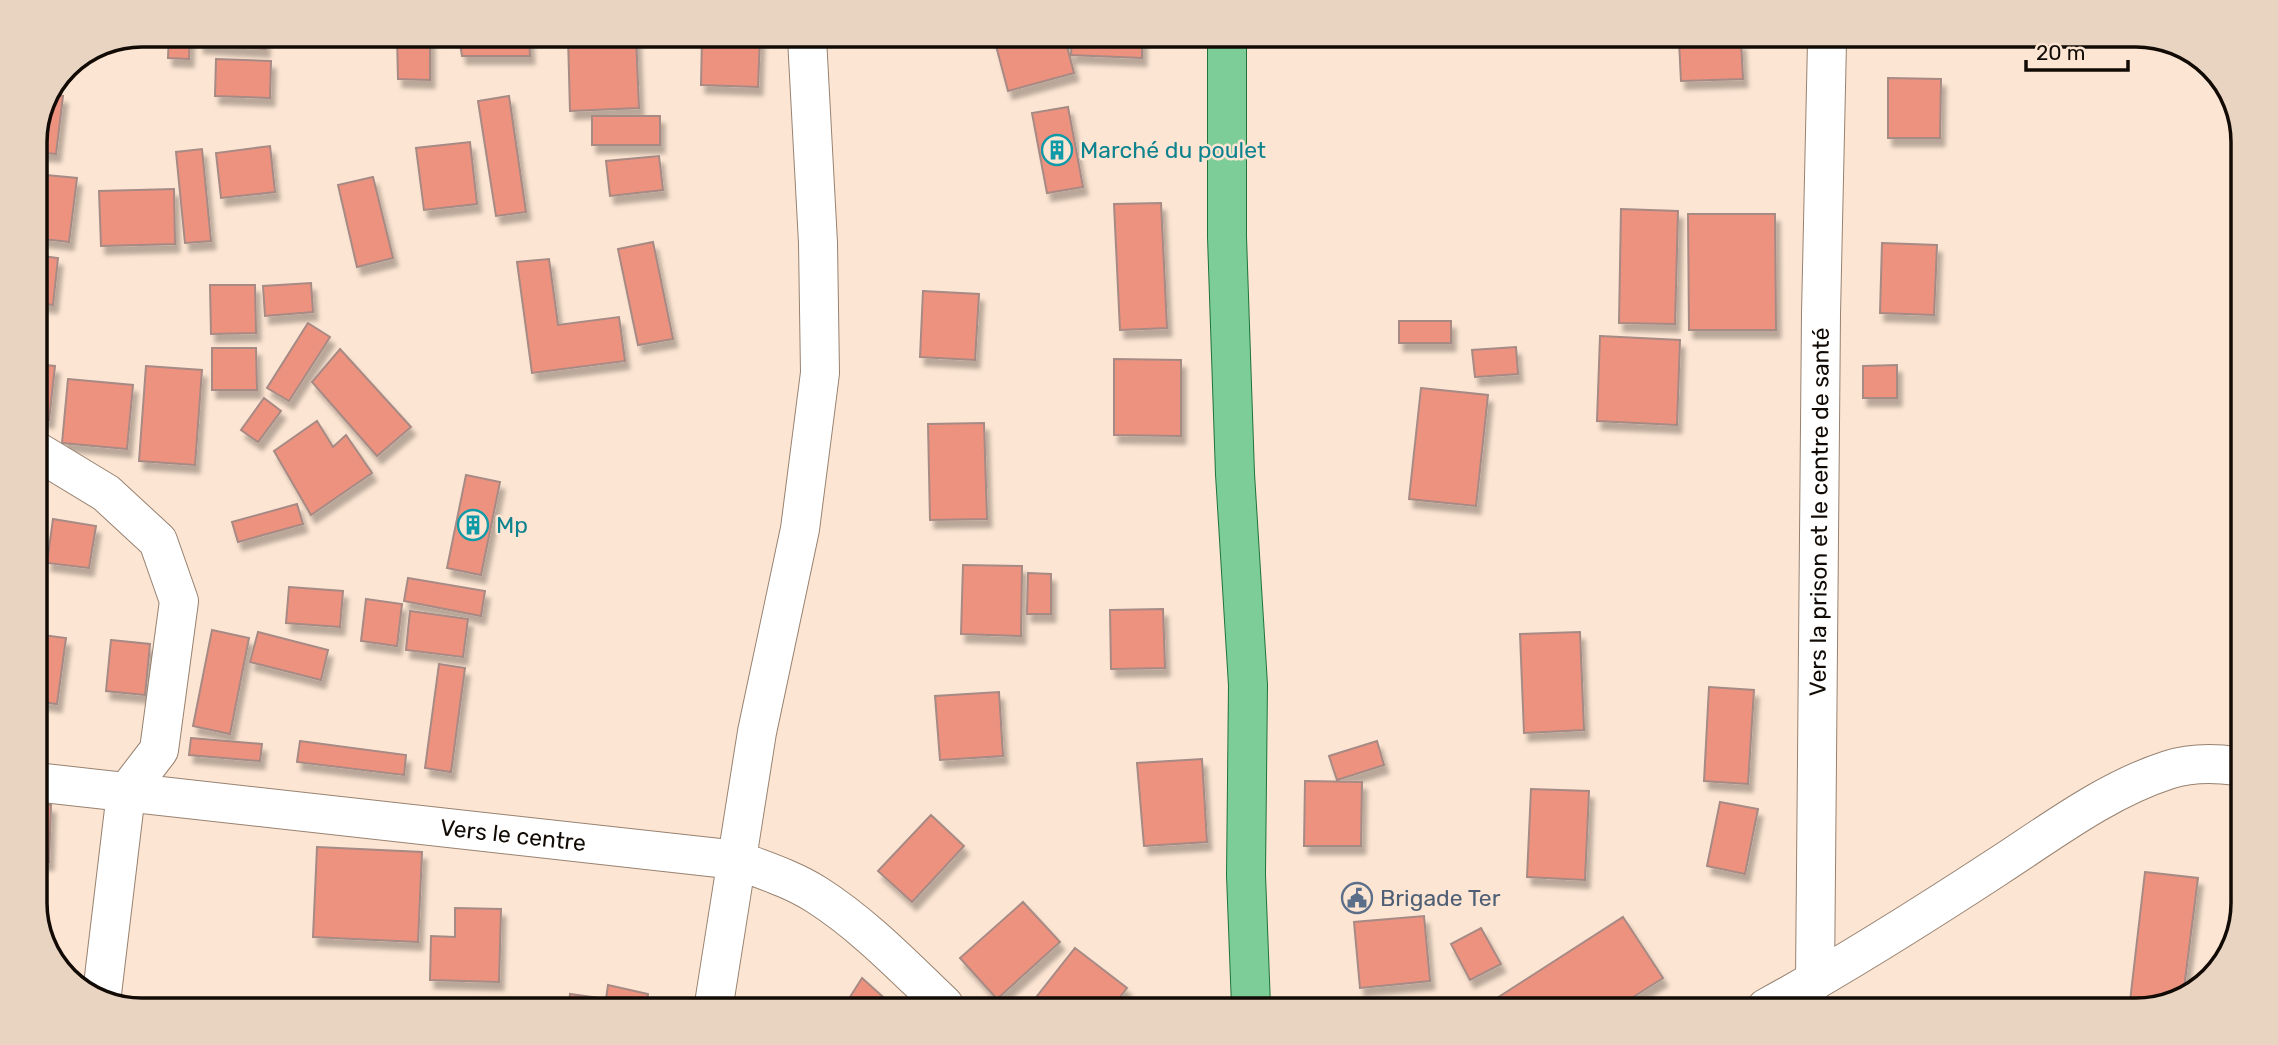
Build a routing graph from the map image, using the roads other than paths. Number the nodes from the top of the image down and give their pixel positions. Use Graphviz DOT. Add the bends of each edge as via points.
graph roads {
  1 [pos="807,47"];
  2 [pos="1227,47"];
  3 [pos="1827,47"];
  4 [pos="47,457"];
  5 [pos="2231,765"];
  6 [pos="47,783"];
  7 [pos="127,793"];
  8 [pos="737,860"];
  9 [pos="1815,981"];
  10 [pos="103,989"];
  11 [pos="715,998"];
  12 [pos="936,998"];
  13 [pos="1251,998"];
  14 [pos="1785,998"];
  1 -- 8 [label="street" via="820,373 800,529 757,732"];
  2 -- 13 [label="main road" via="1227,237 1248,685 1246,875"];
  3 -- 9 [label="street, Vers la prison et le centre de santé"];
  4 -- 7 [label="street" via="106,493 158,541 179,601 159,750"];
  5 -- 9 [label="street" via="2169,770 2103,799"];
  6 -- 7 [label="street, Vers le centre"];
  7 -- 8 [label="street, Vers le centre"];
  7 -- 10 [label="street"];
  8 -- 11 [label="street"];
  8 -- 12 [label="street, Vers le centre" via="816,894"];
  9 -- 14 [label="street"];
}
